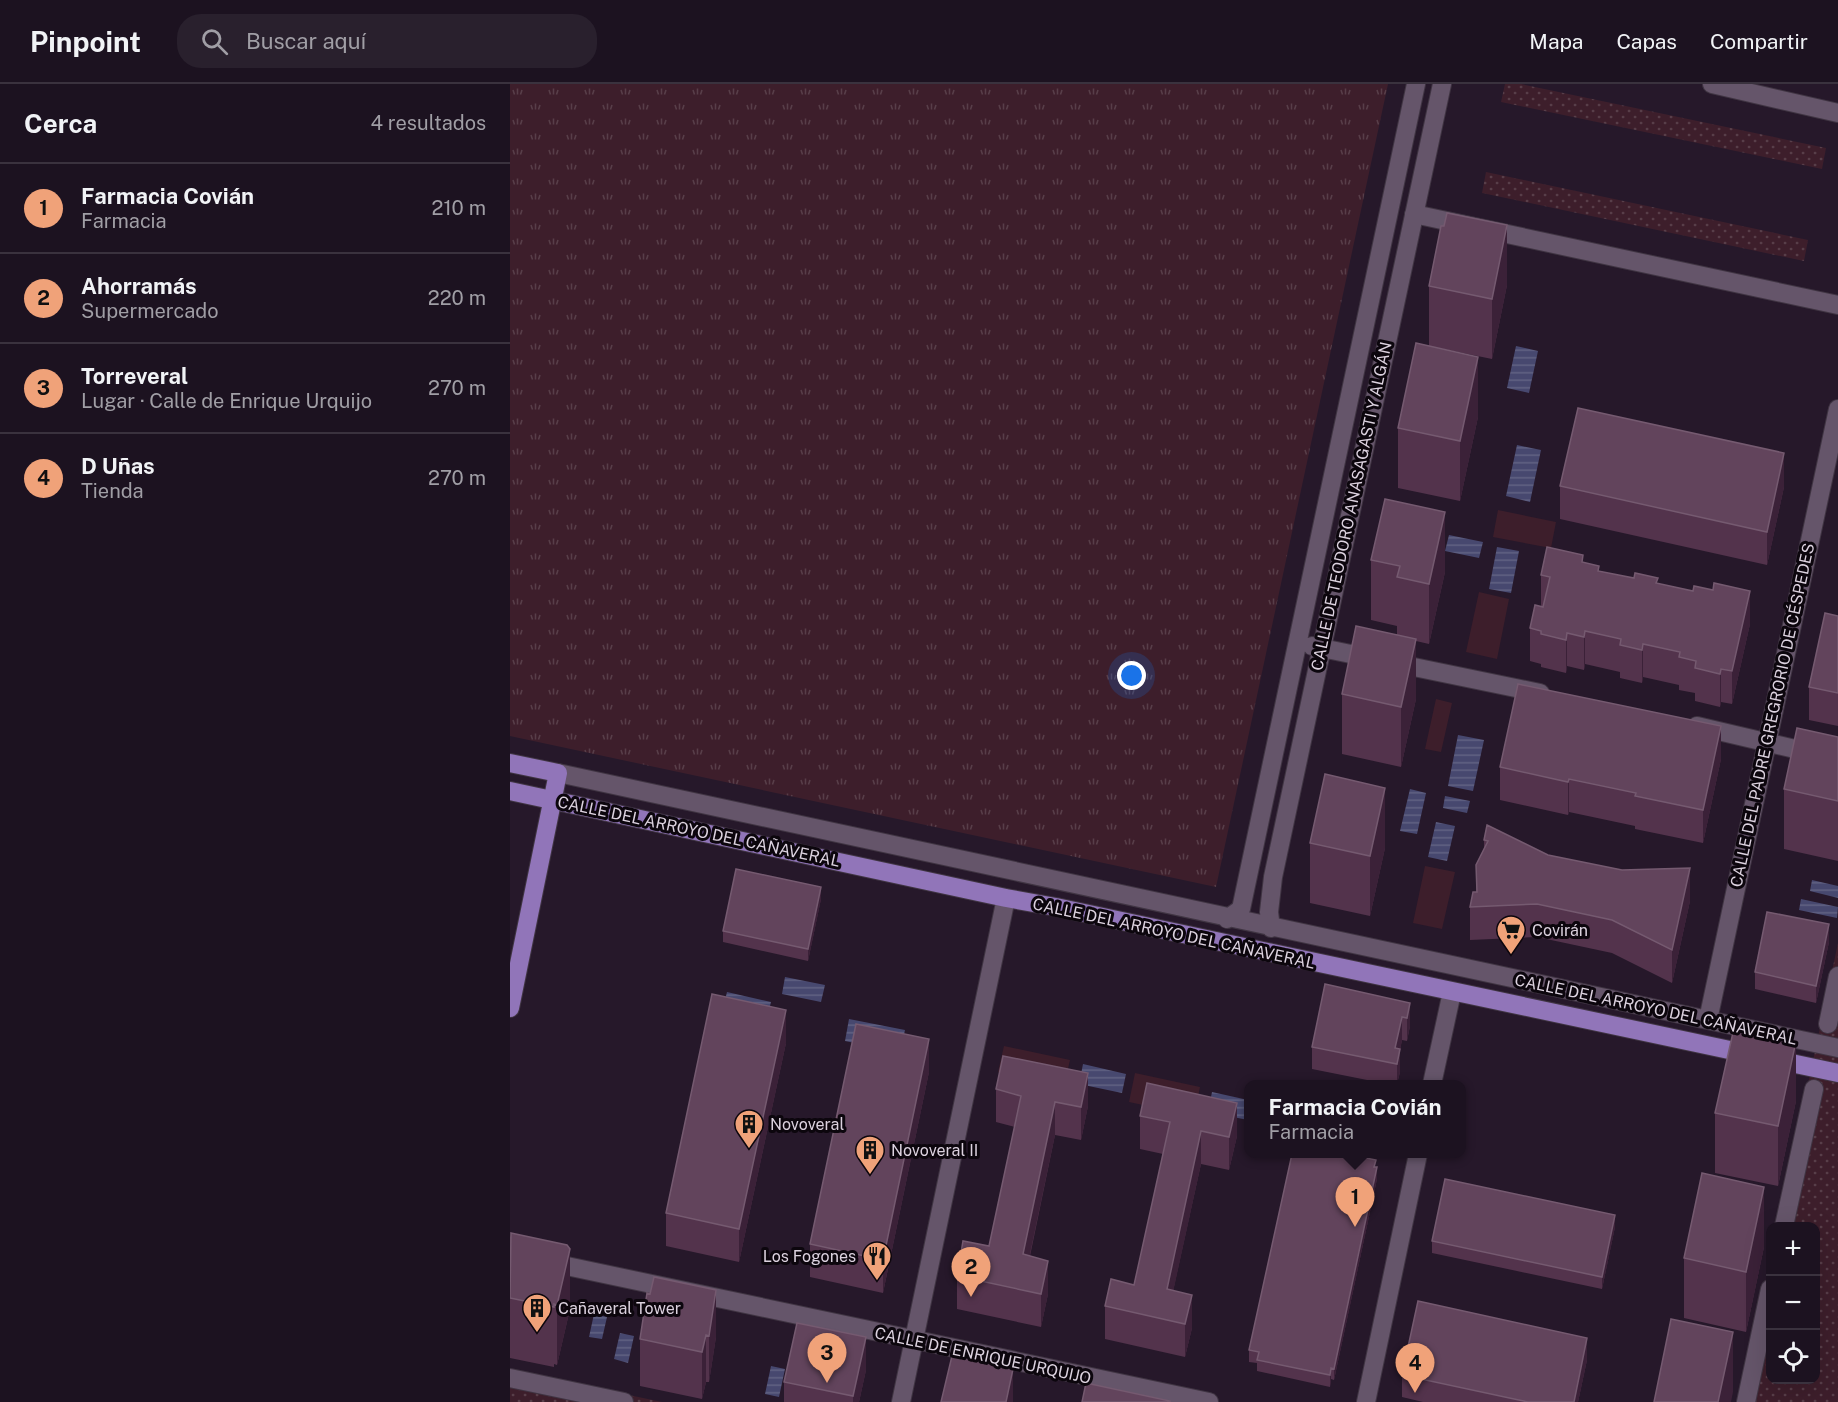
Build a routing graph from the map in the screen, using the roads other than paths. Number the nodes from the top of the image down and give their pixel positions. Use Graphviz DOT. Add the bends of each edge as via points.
graph roads {
  1 [pos="1416,84"];
  2 [pos="1442,84"];
  3 [pos="1712,84"];
  4 [pos="1838,112"];
  5 [pos="1414,214"];
  6 [pos="1838,305"];
  7 [pos="1838,409"];
  8 [pos="1296,642"];
  9 [pos="1321,648"];
  10 [pos="1555,696"];
  11 [pos="1683,723"];
  12 [pos="1767,742"];
  13 [pos="1838,759"];
  14 [pos="510,763"];
  15 [pos="558,773"];
  16 [pos="510,791"];
  17 [pos="554,799"];
  18 [pos="1006,898"];
  19 [pos="1227,919"];
  20 [pos="1271,928"];
  21 [pos="1838,976"];
  22 [pos="1452,992"];
  23 [pos="510,1008"];
  24 [pos="1708,1020"];
  25 [pos="1828,1024"];
  26 [pos="1838,1048"];
  27 [pos="1838,1073"];
  28 [pos="1433,1080"];
  29 [pos="1814,1089"];
  30 [pos="1417,1158"];
  31 [pos="1785,1222"];
  32 [pos="510,1254"];
  33 [pos="1766,1308"];
  34 [pos="915,1340"];
  35 [pos="510,1378"];
  36 [pos="624,1402"];
  37 [pos="901,1402"];
  38 [pos="1209,1402"];
  39 [pos="1366,1402"];
  40 [pos="1746,1402"];
  1 -- 8 [label="street, CALLE DE TEODORO ANASAGASTI Y ALGÁN"];
  2 -- 5 [label="street, CALLE DE TEODORO ANASAGASTI Y ALGÁN"];
  3 -- 4 [label="street"];
  5 -- 6 [label="street"];
  5 -- 9 [label="street, CALLE DE TEODORO ANASAGASTI Y ALGÁN"];
  7 -- 12 [label="street, CALLE DEL PADRE GREGRORIO DE CÉSPEDES"];
  8 -- 9 [label="street"];
  8 -- 19 [label="street, CALLE DE TEODORO ANASAGASTI Y ALGÁN" via="1241,909"];
  9 -- 10 [label="street"];
  9 -- 20 [label="street, CALLE DE TEODORO ANASAGASTI Y ALGÁN" via="1273,877"];
  11 -- 12 [label="street"];
  12 -- 13 [label="street"];
  12 -- 24 [label="street, CALLE DEL PADRE GREGRORIO DE CÉSPEDES"];
  14 -- 15 [label="main road"];
  15 -- 17 [label="main road"];
  15 -- 19 [label="street, CALLE DEL ARROYO DEL CAÑAVERAL"];
  16 -- 17 [label="main road, CALLE DEL ARROYO DEL CAÑAVERAL"];
  17 -- 18 [label="main road, CALLE DEL ARROYO DEL CAÑAVERAL"];
  17 -- 23 [label="main road"];
  18 -- 22 [label="main road, CALLE DEL ARROYO DEL CAÑAVERAL"];
  18 -- 34 [label="street"];
  19 -- 20 [label="street, CALLE DEL ARROYO DEL CAÑAVERAL"];
  20 -- 24 [label="street, CALLE DEL ARROYO DEL CAÑAVERAL"];
  21 -- 25 [label="street"];
  22 -- 27 [label="main road, CALLE DEL ARROYO DEL CAÑAVERAL"];
  22 -- 28 [label="street"];
  24 -- 26 [label="street, CALLE DEL ARROYO DEL CAÑAVERAL"];
  29 -- 31 [label="street"];
  30 -- 39 [label="street"];
  32 -- 34 [label="street, CALLE DE ENRIQUE URQUIJO"];
  33 -- 40 [label="street"];
  34 -- 37 [label="street"];
  34 -- 38 [label="street, CALLE DE ENRIQUE URQUIJO"];
  35 -- 36 [label="street"];
}
